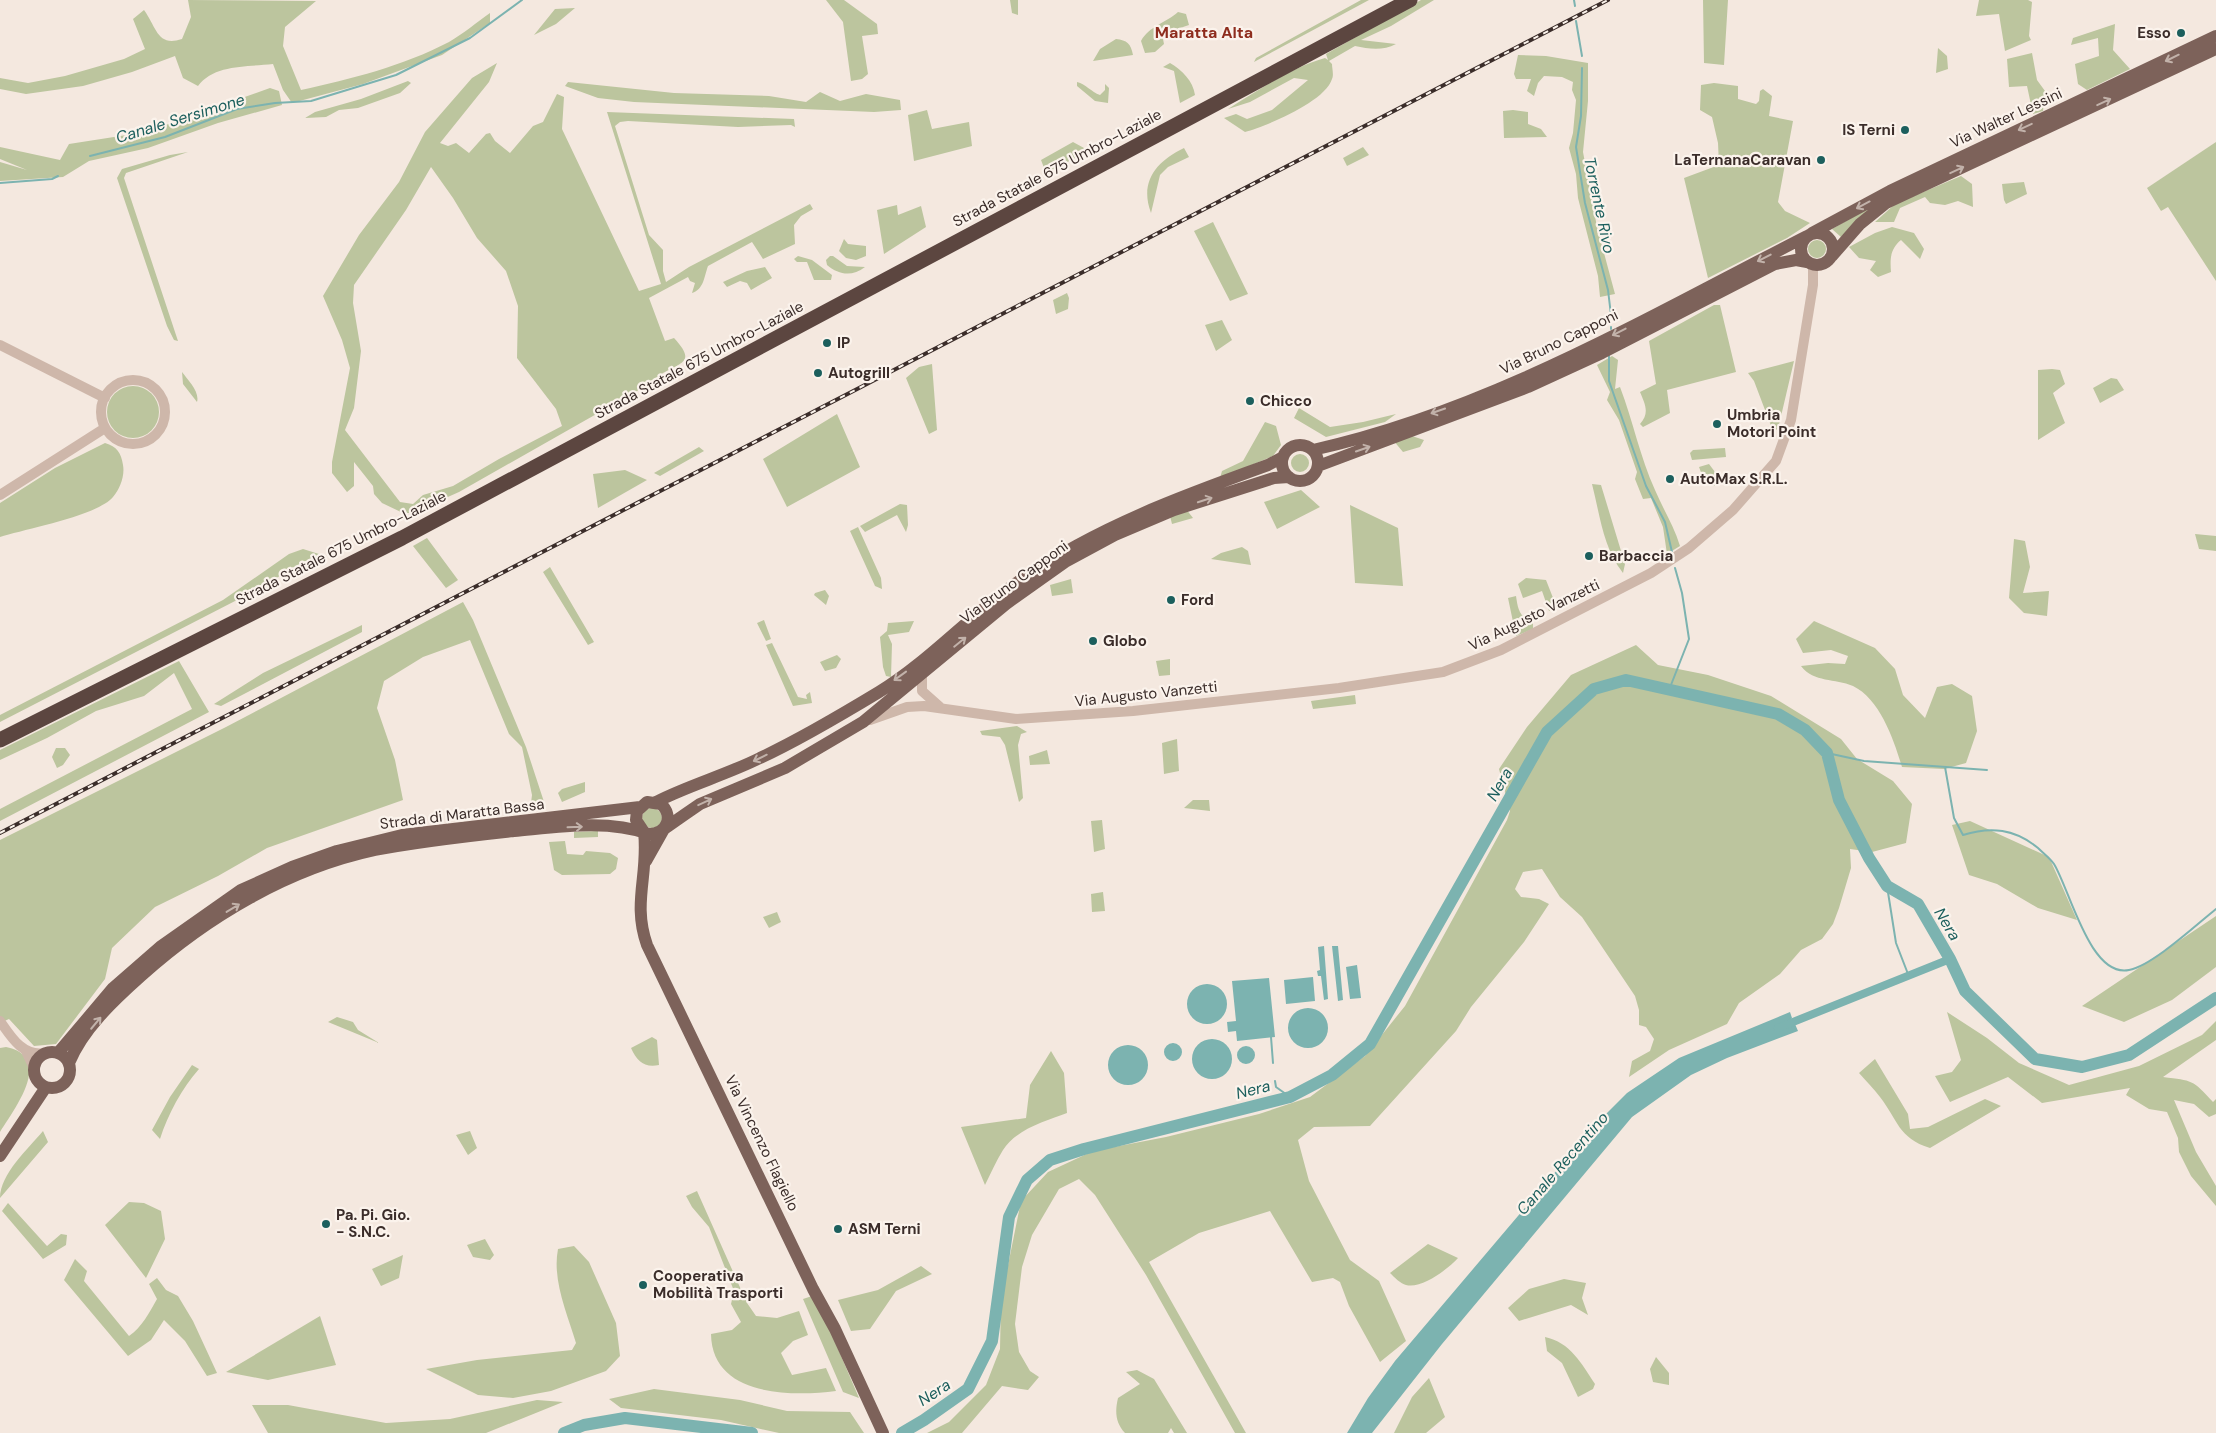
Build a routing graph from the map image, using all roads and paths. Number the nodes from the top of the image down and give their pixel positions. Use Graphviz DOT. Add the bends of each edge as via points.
graph roads {
  1 [pos="1389,0"];
  2 [pos="1410,0"];
  3 [pos="2216,36"];
  4 [pos="2216,49"];
  5 [pos="1809,234"];
  6 [pos="1832,256"];
  7 [pos="1810,264"];
  8 [pos="0,345"];
  9 [pos="104,398"];
  10 [pos="105,428"];
  11 [pos="1313,450"];
  12 [pos="1283,457"];
  13 [pos="1318,466"];
  14 [pos="1289,477"];
  15 [pos="0,495"];
  16 [pos="922,672"];
  17 [pos="857,705"];
  18 [pos="940,708"];
  19 [pos="863,722"];
  20 [pos="0,729"];
  21 [pos="0,740"];
  22 [pos="656,802"];
  23 [pos="640,806"];
  24 [pos="664,829"];
  25 [pos="644,832"];
  26 [pos="646,860"];
  27 [pos="0,1021"];
  28 [pos="26,1051"];
  29 [pos="45,1052"];
  30 [pos="58,1052"];
  31 [pos="69,1063"];
  32 [pos="34,1068"];
  33 [pos="42,1084"];
  34 [pos="0,1149"];
  35 [pos="0,1156"];
  36 [pos="883,1433"];
  1 -- 20 [label="highway, Strada Statale 675 Umbro-Laziale" via="448,505"];
  2 -- 21 [label="highway, Strada Statale 675 Umbro-Laziale" via="402,538"];
  3 -- 5 [label="main road, Via Walter Lessini, one-way" via="1890,191"];
  6 -- 4 [label="main road, Via Walter Lessini, one-way" via="1860,224 1886,203"];
  5 -- 6 [label="main road" via="1822,233 1831,240"];
  5 -- 7 [label="main road" via="1800,249"];
  5 -- 11 [label="main road, Via Bruno Capponi, one-way" via="1523,379 1399,425"];
  6 -- 7 [label="main road" via="1824,264"];
  13 -- 7 [label="main road, Via Bruno Capponi, one-way" via="1528,387 1602,353 1775,264 1796,260"];
  7 -- 18 [label="street, Via Augusto Vanzetti" via="1814,285 1791,420 1776,461 1733,510 1690,548 1650,573 1501,650 1443,672 1339,688 1133,711 1016,719"];
  8 -- 9 [label="street"];
  9 -- 10 [label="street" via="101,413"];
  9 -- 10 [label="street" via="122,382 140,381 158,392 165,413 158,433 139,444 116,440"];
  10 -- 15 [label="street"];
  11 -- 12 [label="main road, Via Bruno Capponi" via="1299,445 1289,449"];
  11 -- 13 [label="main road"];
  12 -- 14 [label="main road" via="1283,468"];
  12 -- 17 [label="main road, Via Bruno Capponi, one-way" via="1128,519 1064,552 1021,579 920,662"];
  13 -- 14 [label="main road, Via Bruno Capponi" via="1306,480"];
  16 -- 14 [label="main road, Via Bruno Capponi, one-way" via="1006,604 1065,562 1115,535 1174,510 1274,478"];
  16 -- 18 [label="street" via="922,691"];
  16 -- 19 [label="main road, Via Bruno Capponi"];
  17 -- 19 [label="main road" via="865,711"];
  17 -- 22 [label="main road, Via Bruno Capponi, one-way" via="762,758"];
  18 -- 19 [label="street, Via Augusto Vanzetti" via="908,707"];
  24 -- 19 [label="main road, Via Bruno Capponi, one-way" via="700,804 785,768"];
  22 -- 23 [label="main road"];
  22 -- 24 [label="main road" via="668,813"];
  23 -- 25 [label="main road" via="636,820"];
  23 -- 30 [label="main road, Strada di Maratta Bassa" via="402,835 337,850 292,867 241,890 160,947 113,988"];
  24 -- 25 [label="main road" via="655,834"];
  24 -- 26 [label="main road, Via Vincenzo Flagiello"];
  25 -- 26 [label="main road, Via Vincenzo Flagiello"];
  31 -- 25 [label="main road, Strada di Maratta Bassa, one-way" via="74,1050 119,996 166,955 209,922 247,899 296,876 374,851 451,838 553,827 615,826"];
  26 -- 36 [label="main road, Via Vincenzo Flagiello" via="639,912 647,945"];
  27 -- 28 [label="street"];
  28 -- 29 [label="street" via="34,1054"];
  28 -- 32 [label="street"];
  29 -- 30 [label="main road"];
  29 -- 32 [label="main road" via="37,1058"];
  30 -- 31 [label="main road"];
  31 -- 33 [label="main road, Strada di Maratta Bassa" via="67,1080 58,1087"];
  32 -- 33 [label="main road"];
  33 -- 34 [label="main road"];
  33 -- 35 [label="main road"];
}
